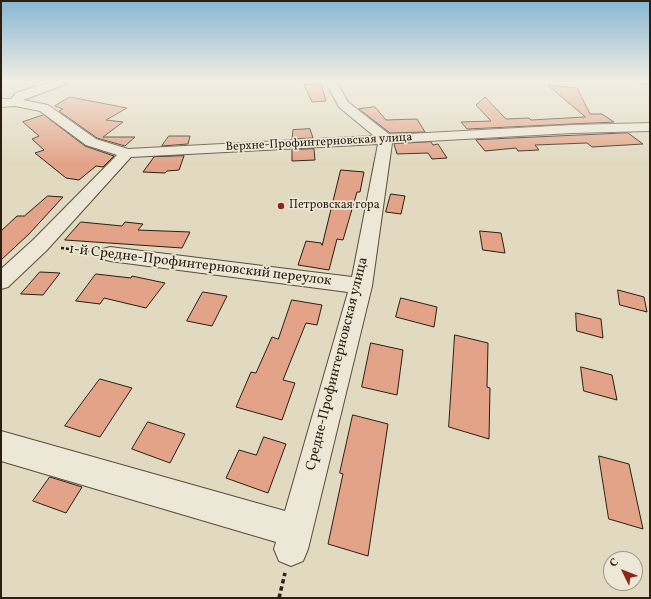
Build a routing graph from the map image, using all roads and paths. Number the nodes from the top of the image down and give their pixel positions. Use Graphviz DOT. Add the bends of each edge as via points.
graph roads {
  1 [pos="45,109"];
  2 [pos="349,109"];
  3 [pos="650,127"];
  4 [pos="386,139"];
  5 [pos="127,153"];
  6 [pos="40,245"];
  7 [pos="110,254"];
  8 [pos="1,281"];
  9 [pos="361,286"];
  10 [pos="1,446"];
  1 -- 5 [label="street, Верхне-Профинтерновская улица" via="91,142"];
  2 -- 4 [label="street"];
  3 -- 4 [label="street, Верхне-Профинтерновская улица" via="572,128"];
  4 -- 5 [label="street, Верхне-Профинтерновская улица"];
  4 -- 9 [label="street, Средне-Профинтерновская улица"];
  5 -- 6 [label="street"];
  6 -- 7 [label="path, 1-й Средне-Профинтерновский переулок"];
  6 -- 8 [label="street"];
  7 -- 9 [label="street, 1-й Средне-Профинтерновский переулок"];
  9 -- 10 [label="street, Средне-Профинтерновская улица" via="293,540"];
}
